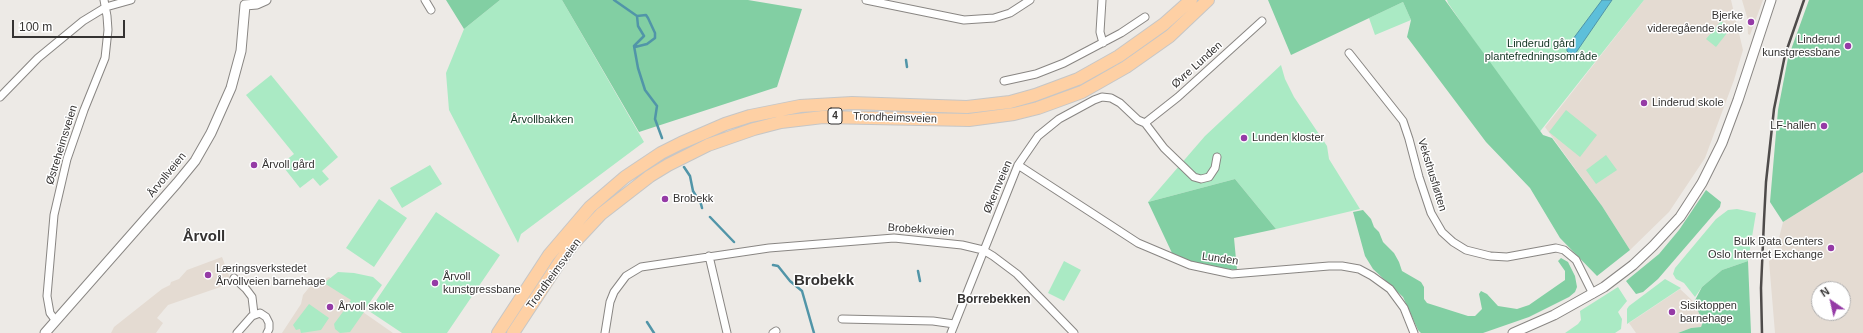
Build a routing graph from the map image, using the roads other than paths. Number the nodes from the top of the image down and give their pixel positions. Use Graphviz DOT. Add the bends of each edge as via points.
graph roads {
  1 [pos="131,0"];
  2 [pos="266,0"];
  3 [pos="425,0"];
  4 [pos="866,0"];
  5 [pos="1030,0"];
  6 [pos="1102,0"];
  7 [pos="1190,0"];
  8 [pos="1208,0"];
  9 [pos="1771,0"];
  10 [pos="245,2"];
  11 [pos="105,4"];
  12 [pos="431,10"];
  13 [pos="1145,16"];
  14 [pos="1262,20"];
  15 [pos="1103,43"];
  16 [pos="1350,53"];
  17 [pos="1004,81"];
  18 [pos="0,97"];
  19 [pos="1144,123"];
  20 [pos="1217,157"];
  21 [pos="1018,165"];
  22 [pos="983,250"];
  23 [pos="709,256"];
  24 [pos="234,278"];
  25 [pos="1593,294"];
  26 [pos="254,314"];
  27 [pos="842,319"];
  28 [pos="56,321"];
  29 [pos="954,324"];
  30 [pos="45,333"];
  31 [pos="237,333"];
  32 [pos="267,333"];
  33 [pos="498,333"];
  34 [pos="513,333"];
  35 [pos="605,333"];
  36 [pos="727,333"];
  37 [pos="951,333"];
  38 [pos="1074,333"];
  39 [pos="1414,333"];
  40 [pos="1513,333"];
  1 -- 11 [label="street"];
  2 -- 10 [label="street" via="257,4"];
  3 -- 12 [label="street"];
  4 -- 5 [label="street" via="964,20 994,18 1010,13"];
  6 -- 15 [label="street" via="1100,32"];
  7 -- 33 [label="highway, Trondheimsveien / 4" via="1164,24 1119,56 1078,80 1035,95 1010,102 967,107 852,103 800,106 725,124 681,143 631,173 590,207 549,254"];
  8 -- 34 [label="highway, Trondheimsveien / 4" via="1170,36 1126,67 1082,92 1038,108 969,120 823,117 781,122 702,147 650,176 602,214 561,260"];
  9 -- 25 [label="street" via="1729,126 1697,193 1680,217 1653,246 1624,272"];
  10 -- 28 [label="street, Årvollveien" via="241,50 231,88 204,146 177,184"];
  11 -- 18 [label="street" via="62,37"];
  11 -- 28 [label="street, Østreheimsveien" via="108,39 105,58 67,159 54,215 47,296 50,313"];
  13 -- 15 [label="street" via="1132,27"];
  14 -- 19 [label="street, Øvre Lunden" via="1178,97"];
  15 -- 17 [label="street" via="1044,72"];
  16 -- 25 [label="street, Veksthusfløtten" via="1403,121 1431,213 1435,223 1447,236 1466,250 1496,257 1556,248 1564,250 1576,260"];
  19 -- 20 [label="street" via="1182,167 1197,178 1203,179 1211,175"];
  19 -- 21 [label="street, Økernveien" via="1120,103 1107,97 1094,100 1050,125 1030,146"];
  21 -- 22 [label="street, Økernveien"];
  21 -- 39 [label="street, Lunden" via="1138,243 1190,265 1232,274 1329,266 1359,269 1390,289 1404,308"];
  22 -- 23 [label="street, Brobekkveien" via="962,245 894,238 786,246"];
  22 -- 29 [label="street, Økernveien"];
  22 -- 38 [label="street, Brobekkveien" via="1017,274"];
  23 -- 35 [label="street, Brobekkveien" via="647,265 626,276 611,299"];
  23 -- 36 [label="street"];
  24 -- 26 [label="street" via="252,297"];
  25 -- 40 [label="street" via="1554,316"];
  26 -- 31 [label="street"];
  26 -- 32 [label="street" via="260,313 266,317 270,326"];
  27 -- 29 [label="street" via="934,321"];
  28 -- 30 [label="street, Årvollveien"];
  29 -- 37 [label="street, Økernveien"];
}
